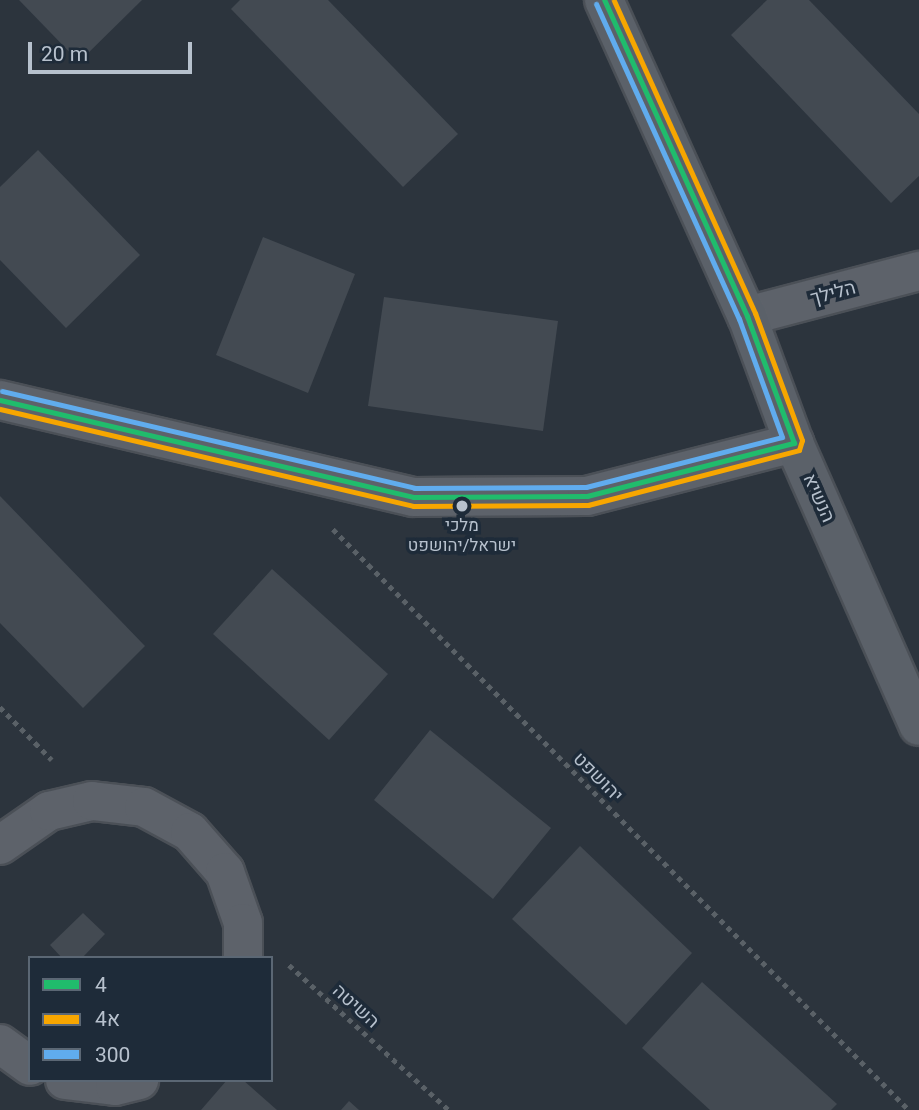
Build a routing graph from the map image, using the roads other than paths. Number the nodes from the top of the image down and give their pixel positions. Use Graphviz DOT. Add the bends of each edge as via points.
graph roads {
  1 [pos="604,0"];
  2 [pos="919,271"];
  3 [pos="747,316"];
  4 [pos="0,400"];
  5 [pos="794,443"];
  6 [pos="919,726"];
  7 [pos="0,845"];
  8 [pos="243,940"];
  9 [pos="0,1044"];
  10 [pos="28,1065"];
  11 [pos="131,1082"];
  12 [pos="72,1092"];
  1 -- 3 [label="street, הנשיא"];
  2 -- 3 [label="street, הלילך"];
  3 -- 5 [label="street, הנשיא"];
  4 -- 5 [label="street" via="413,497 587,496"];
  5 -- 6 [label="street, הנשיא"];
  7 -- 8 [label="street" via="49,811 92,801 144,807 190,832 225,872"];
  9 -- 10 [label="street"];
  11 -- 12 [label="street"];
}
